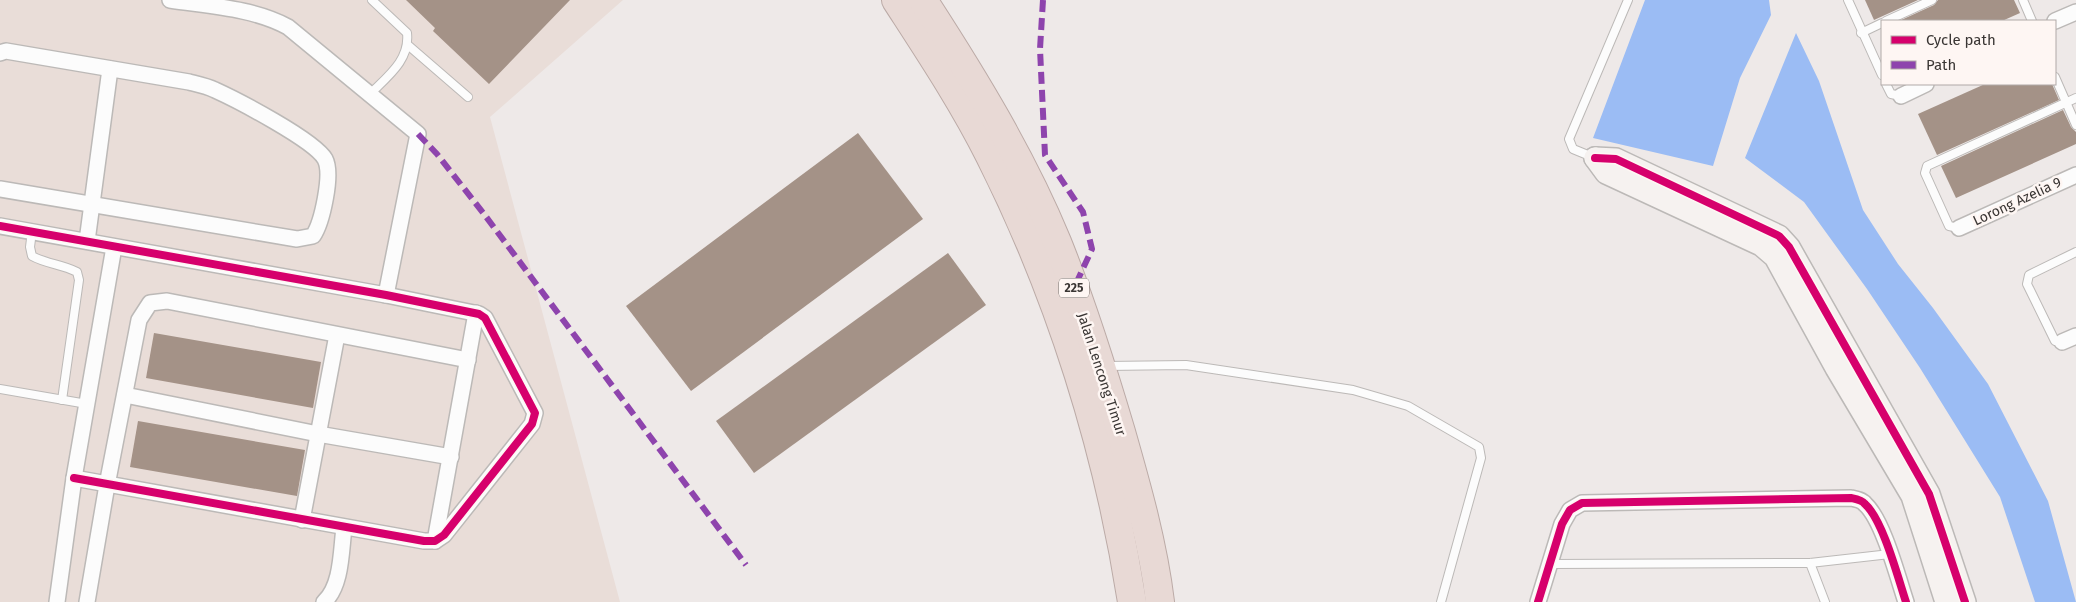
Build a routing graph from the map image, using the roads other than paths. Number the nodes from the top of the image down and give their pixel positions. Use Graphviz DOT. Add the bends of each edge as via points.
graph roads {
  1 [pos="170,0"];
  2 [pos="372,0"];
  3 [pos="896,0"];
  4 [pos="923,0"];
  5 [pos="1628,0"];
  6 [pos="1848,0"];
  7 [pos="1932,0"];
  8 [pos="2023,0"];
  9 [pos="2076,12"];
  10 [pos="1888,20"];
  11 [pos="2032,20"];
  12 [pos="2056,21"];
  13 [pos="1881,23"];
  14 [pos="1862,32"];
  15 [pos="409,46"];
  16 [pos="0,53"];
  17 [pos="110,69"];
  18 [pos="1881,73"];
  19 [pos="2056,79"];
  20 [pos="1886,85"];
  21 [pos="1924,85"];
  22 [pos="370,94"];
  23 [pos="1901,96"];
  24 [pos="468,97"];
  25 [pos="2076,98"];
  26 [pos="2066,103"];
  27 [pos="2076,125"];
  28 [pos="1595,158"];
  29 [pos="2076,175"];
  30 [pos="0,189"];
  31 [pos="91,204"];
  32 [pos="0,226"];
  33 [pos="1959,228"];
  34 [pos="32,231"];
  35 [pos="87,242"];
  36 [pos="114,247"];
  37 [pos="2076,252"];
  38 [pos="386,295"];
  39 [pos="476,313"];
  40 [pos="337,335"];
  41 [pos="2076,336"];
  42 [pos="2062,342"];
  43 [pos="468,360"];
  44 [pos="1102,366"];
  45 [pos="0,389"];
  46 [pos="125,395"];
  47 [pos="62,400"];
  48 [pos="87,404"];
  49 [pos="318,434"];
  50 [pos="451,457"];
  51 [pos="74,478"];
  52 [pos="107,484"];
  53 [pos="302,520"];
  54 [pos="344,528"];
  55 [pos="435,541"];
  56 [pos="1890,554"];
  57 [pos="1810,563"];
  58 [pos="1550,564"];
  59 [pos="56,602"];
  60 [pos="87,602"];
  61 [pos="324,602"];
  62 [pos="1132,602"];
  63 [pos="1160,602"];
  64 [pos="1441,602"];
  65 [pos="1538,602"];
  66 [pos="1825,602"];
  67 [pos="1906,602"];
  68 [pos="1946,602"];
  69 [pos="1965,602"];
  1 -- 22 [label="street" via="250,13 278,22"];
  2 -- 15 [label="lane" via="408,33"];
  3 -- 62 [label="highway, Jalan Lencong Timur / 225" via="989,154 1033,250 1102,452"];
  4 -- 44 [label="highway, Jalan Lencong Timur / 225" via="1022,168 1056,241"];
  5 -- 28 [label="lane" via="1569,139 1573,149"];
  6 -- 14 [label="lane"];
  7 -- 10 [label="lane"];
  8 -- 11 [label="lane"];
  9 -- 12 [label="street"];
  13 -- 14 [label="lane"];
  14 -- 18 [label="lane"];
  15 -- 22 [label="lane" via="394,70"];
  15 -- 24 [label="lane"];
  16 -- 17 [label="street" via="6,51"];
  17 -- 31 [label="street"];
  17 -- 31 [label="street" via="189,82 225,95 312,146 326,161 328,171 320,226 313,236 297,239"];
  19 -- 26 [label="lane"];
  20 -- 23 [label="lane" via="1891,94"];
  21 -- 23 [label="street"];
  22 -- 38 [label="street" via="418,134"];
  25 -- 26 [label="lane"];
  26 -- 27 [label="lane"];
  26 -- 33 [label="lane" via="1927,166 1924,173 1949,226"];
  28 -- 68 [label="street" via="1606,173 1760,245 1775,257 1912,496"];
  28 -- 69 [label="street" via="1616,159 1779,236 1789,247 1930,494"];
  29 -- 33 [label="street, Lorong Azelia 9"];
  30 -- 31 [label="street"];
  31 -- 35 [label="street"];
  32 -- 34 [label="street"];
  34 -- 35 [label="street"];
  34 -- 47 [label="lane" via="32,256 40,261 65,265 77,272 79,280"];
  35 -- 36 [label="street"];
  36 -- 38 [label="street"];
  36 -- 48 [label="street"];
  37 -- 42 [label="lane" via="2029,274 2026,279 2055,341"];
  38 -- 39 [label="street"];
  39 -- 43 [label="street"];
  39 -- 55 [label="street" via="486,318 535,416 450,529"];
  40 -- 43 [label="street"];
  40 -- 46 [label="street" via="167,301 150,303 139,320"];
  40 -- 49 [label="street"];
  41 -- 42 [label="street"];
  43 -- 50 [label="street"];
  44 -- 63 [label="highway, Jalan Lencong Timur / 225" via="1141,504"];
  44 -- 64 [label="lane" via="1186,365 1353,390 1408,406 1479,446 1481,458"];
  45 -- 47 [label="lane"];
  46 -- 49 [label="street"];
  46 -- 52 [label="street"];
  47 -- 48 [label="lane"];
  48 -- 51 [label="street"];
  49 -- 50 [label="street"];
  49 -- 53 [label="street"];
  50 -- 55 [label="street"];
  51 -- 52 [label="street"];
  51 -- 59 [label="street"];
  52 -- 53 [label="street"];
  52 -- 60 [label="street"];
  53 -- 54 [label="street"];
  54 -- 55 [label="street"];
  54 -- 61 [label="street" via="335,582"];
  56 -- 57 [label="lane"];
  56 -- 58 [label="street" via="1872,511 1864,502 1851,498 1582,503 1570,510 1562,524"];
  56 -- 67 [label="street"];
  57 -- 58 [label="lane"];
  57 -- 66 [label="lane"];
  58 -- 65 [label="street"];
}
